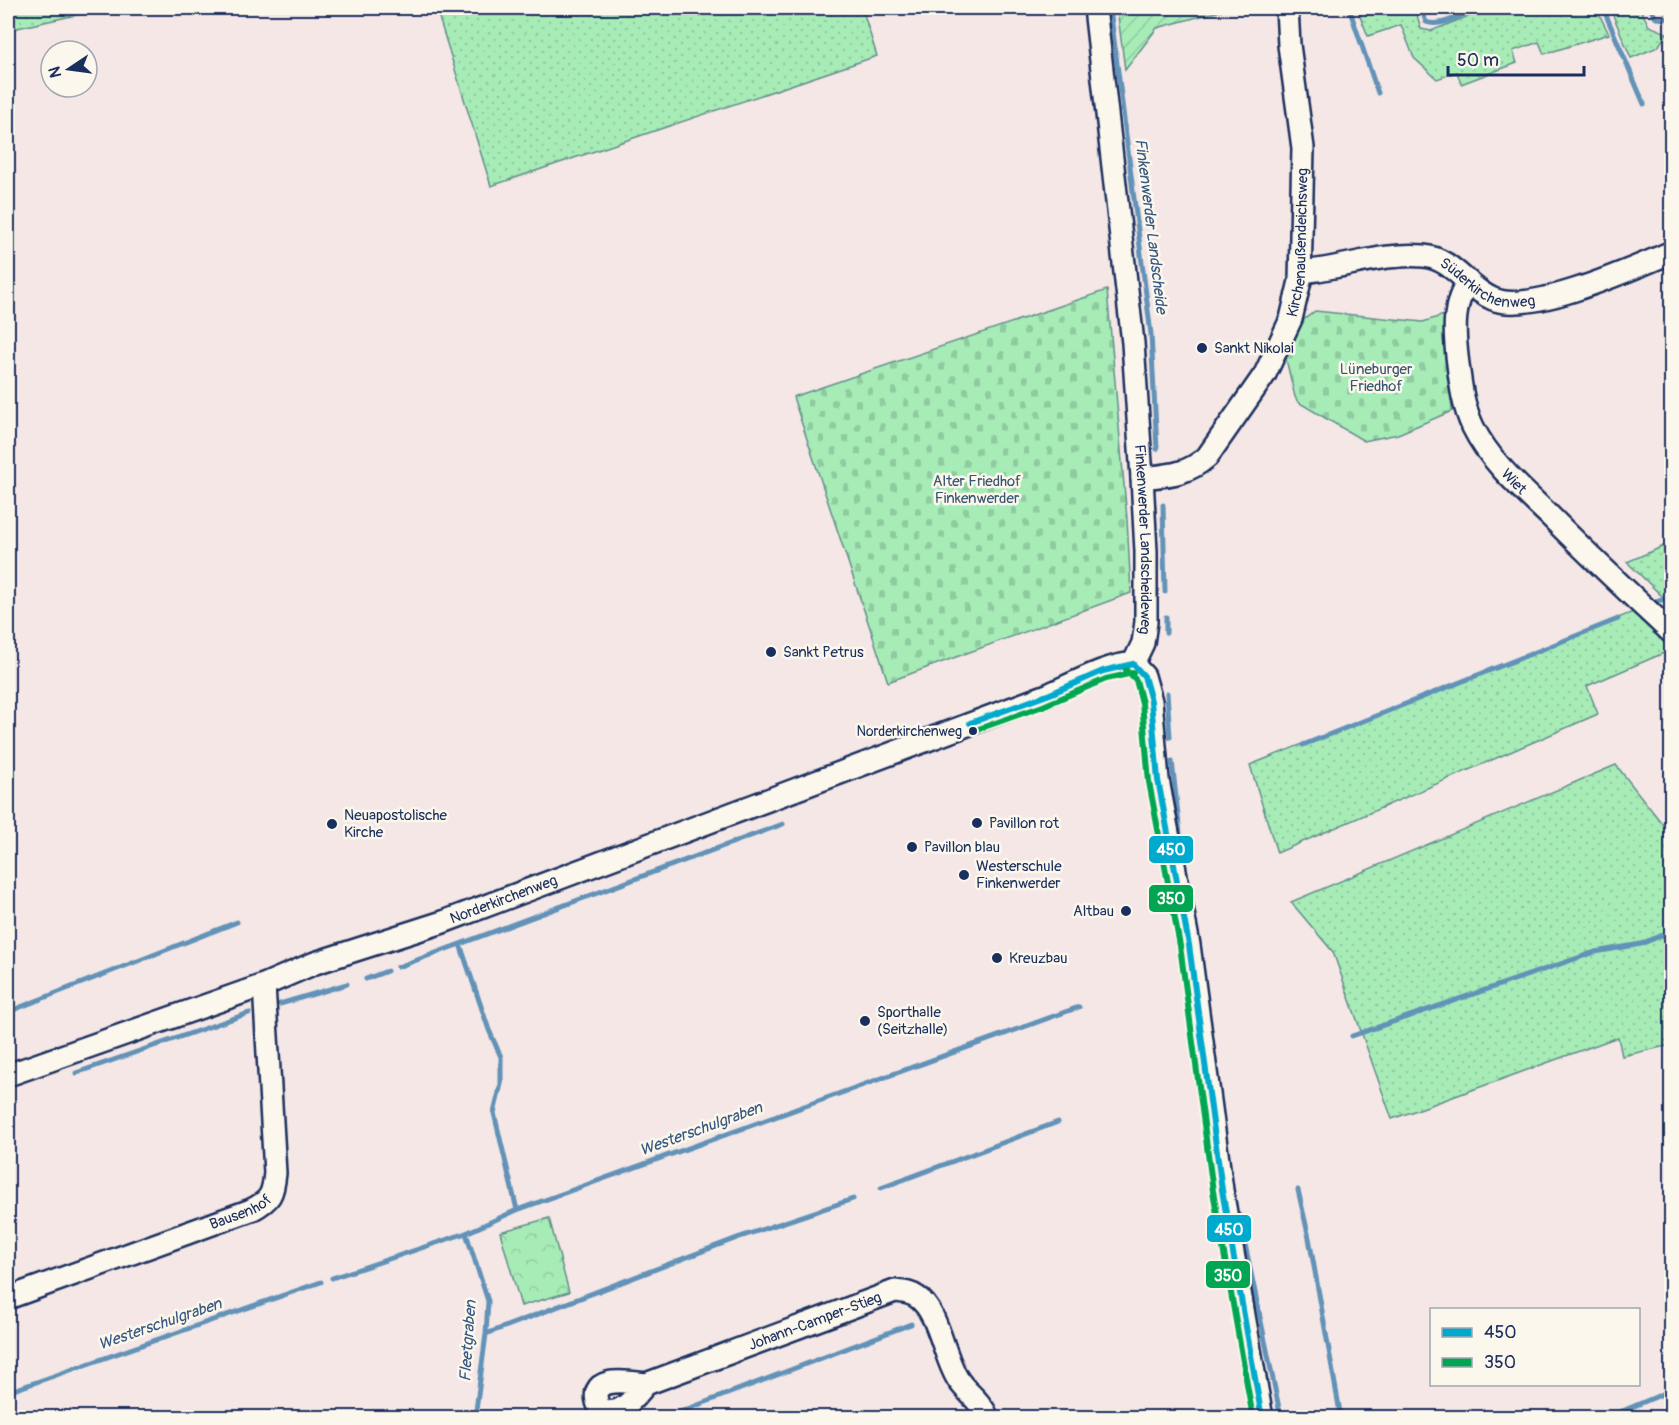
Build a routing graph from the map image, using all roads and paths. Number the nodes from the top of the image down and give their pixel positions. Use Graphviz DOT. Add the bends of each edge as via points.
graph roads {
  1 [pos="1095,8"];
  2 [pos="1287,8"];
  3 [pos="1671,252"];
  4 [pos="1301,272"];
  5 [pos="1468,281"];
  6 [pos="1142,478"];
  7 [pos="1671,633"];
  8 [pos="1133,664"];
  9 [pos="264,985"];
  10 [pos="8,1075"];
  11 [pos="8,1298"];
  12 [pos="646,1384"];
  13 [pos="988,1418"];
  14 [pos="1263,1418"];
  1 -- 6 [label="street, Finkenwerder Landscheideweg" via="1133,343"];
  2 -- 4 [label="street, Kirchenaußendeichsweg" via="1304,148"];
  3 -- 5 [label="street, Süderkirchenweg" via="1534,300 1493,299"];
  4 -- 5 [label="street, Süderkirchenweg" via="1393,257 1425,256 1446,263"];
  4 -- 6 [label="street, Kirchenaußendeichsweg" via="1290,319 1265,374 1207,457 1175,475"];
  5 -- 7 [label="street, Wiet" via="1457,303 1456,347 1465,405 1482,444 1516,483"];
  6 -- 8 [label="street, Finkenwerder Landscheideweg" via="1146,622 1143,643"];
  8 -- 9 [label="street, Norderkirchenweg" via="1107,670 454,918 315,963"];
  8 -- 14 [label="street" via="1144,676 1151,701 1158,780 1189,945 1222,1190"];
  9 -- 10 [label="street, Norderkirchenweg"];
  9 -- 11 [label="street, Bausenhof" via="274,1173 273,1191 264,1203"];
  12 -- 13 [label="street, Johann-Camper-Stieg" via="895,1291 908,1292 928,1307 959,1380"];
}
